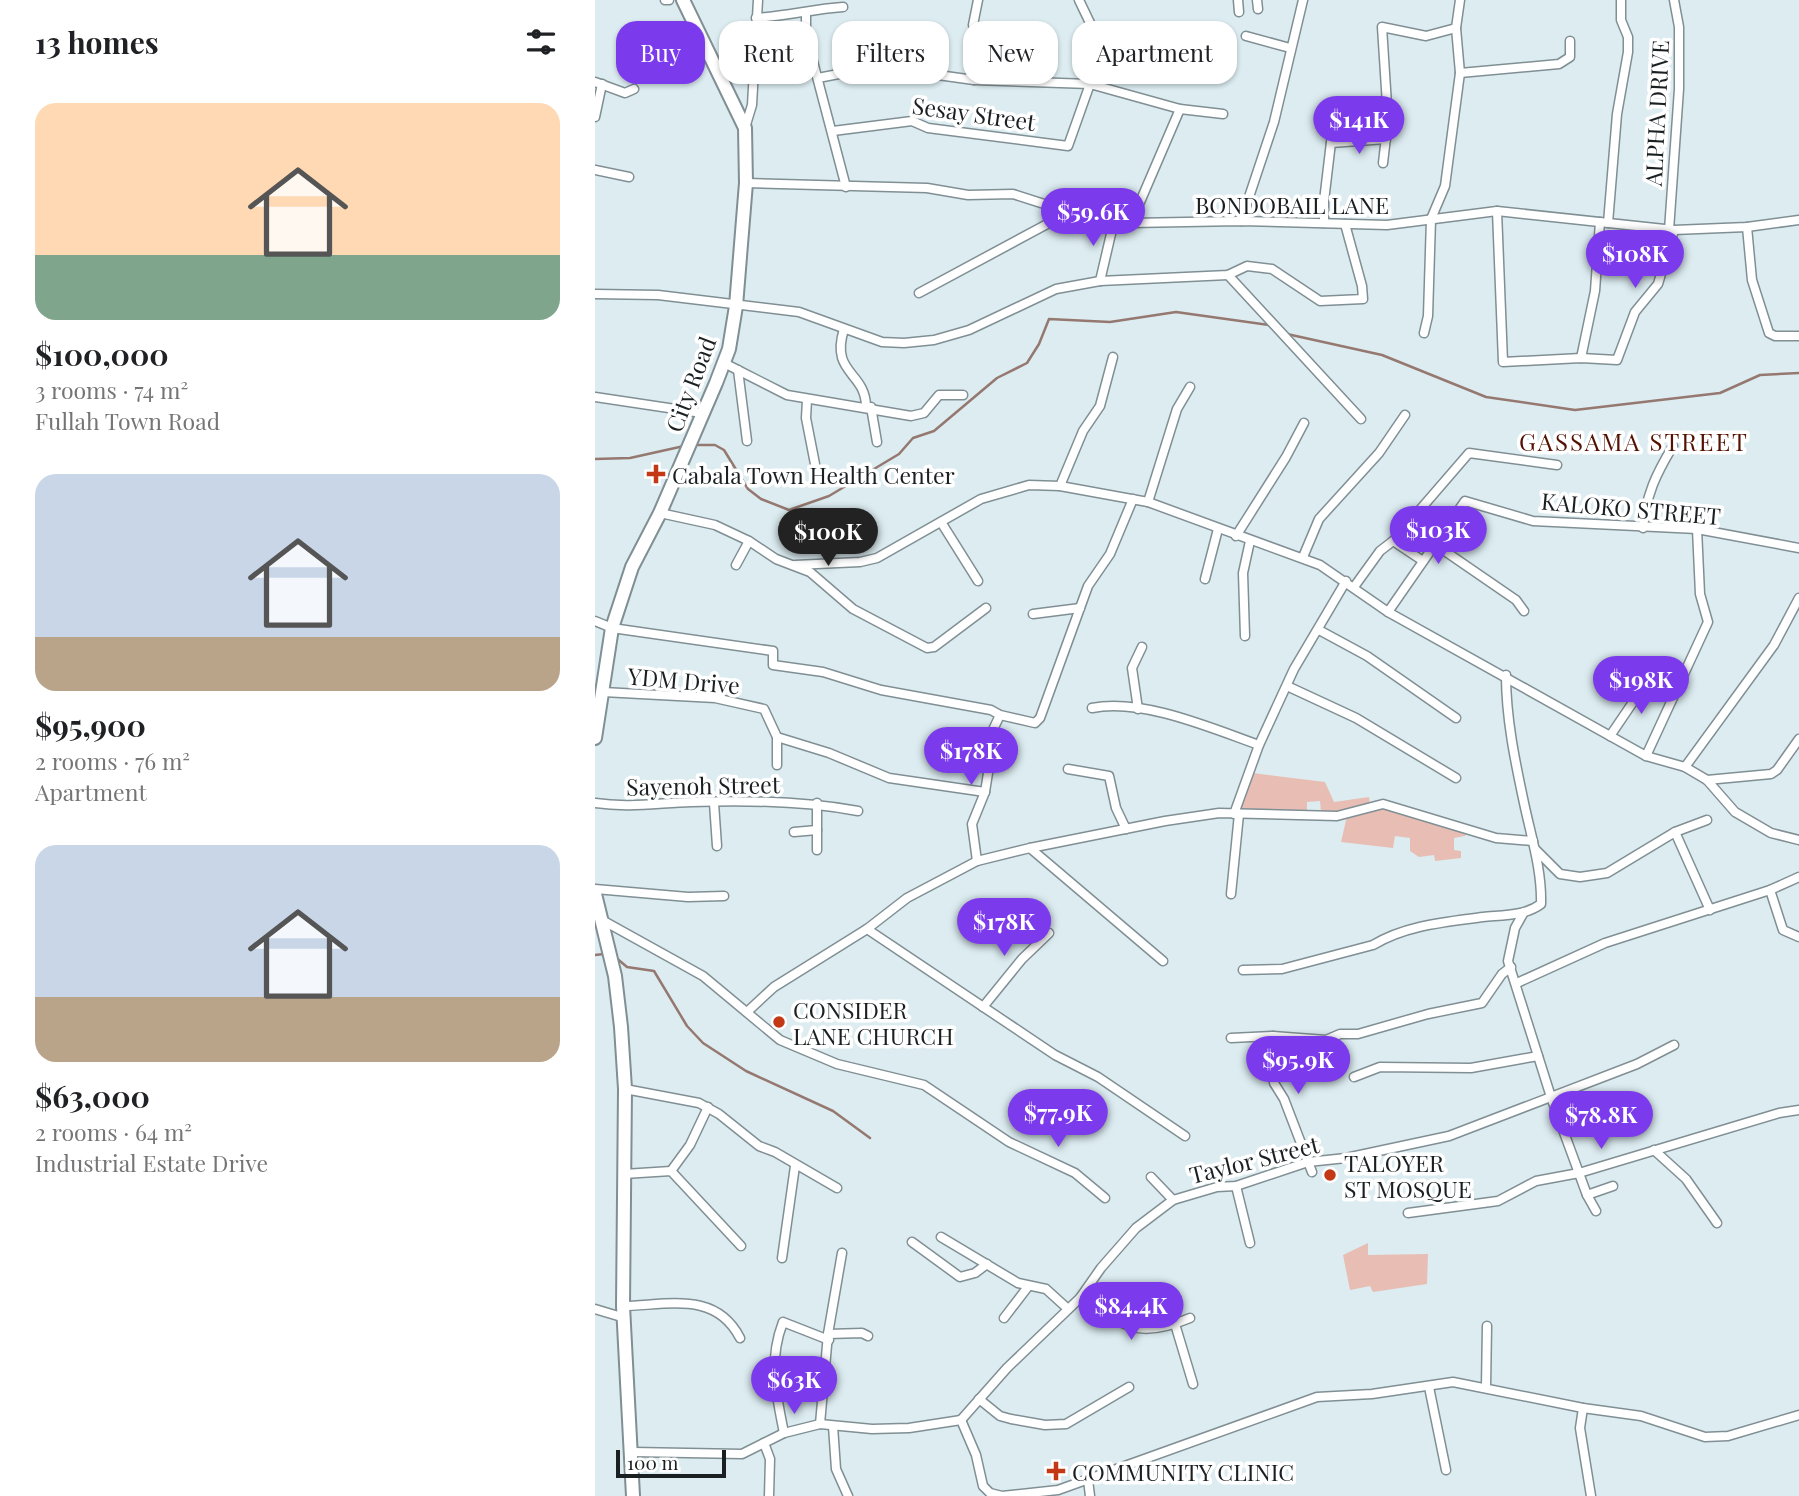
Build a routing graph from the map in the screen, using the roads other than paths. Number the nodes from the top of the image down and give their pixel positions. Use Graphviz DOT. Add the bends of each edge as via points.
graph roads {
  1 [pos="683,0"];
  2 [pos="758,0"];
  3 [pos="978,0"];
  4 [pos="1079,0"];
  5 [pos="1238,0"];
  6 [pos="1303,0"];
  7 [pos="1460,0"];
  8 [pos="1621,0"];
  9 [pos="1674,0"];
  10 [pos="843,7"];
  11 [pos="1239,12"];
  12 [pos="806,14"];
  13 [pos="756,18"];
  14 [pos="693,21"];
  15 [pos="806,21"];
  16 [pos="974,21"];
  17 [pos="1456,28"];
  18 [pos="1246,36"];
  19 [pos="1570,41"];
  20 [pos="705,46"];
  21 [pos="1290,48"];
  22 [pos="1460,73"];
  23 [pos="818,78"];
  24 [pos="963,78"];
  25 [pos="599,83"];
  26 [pos="1058,84"];
  27 [pos="1094,85"];
  28 [pos="634,89"];
  29 [pos="1180,108"];
  30 [pos="1223,114"];
  31 [pos="595,117"];
  32 [pos="1334,117"];
  33 [pos="745,128"];
  34 [pos="833,131"];
  35 [pos="1386,139"];
  36 [pos="1331,143"];
  37 [pos="1383,163"];
  38 [pos="595,170"];
  39 [pos="629,177"];
  40 [pos="746,183"];
  41 [pos="846,187"];
  42 [pos="1066,211"];
  43 [pos="1497,211"];
  44 [pos="1431,219"];
  45 [pos="1799,220"];
  46 [pos="1114,221"];
  47 [pos="1241,221"];
  48 [pos="1131,223"];
  49 [pos="1324,223"];
  50 [pos="1604,223"];
  51 [pos="1345,224"];
  52 [pos="1748,228"];
  53 [pos="1672,230"];
  54 [pos="1228,275"];
  55 [pos="1100,281"];
  56 [pos="919,293"];
  57 [pos="595,294"];
  58 [pos="736,306"];
  59 [pos="844,329"];
  60 [pos="1424,333"];
  61 [pos="1799,336"];
  62 [pos="1113,357"];
  63 [pos="1581,358"];
  64 [pos="724,363"];
  65 [pos="738,370"];
  66 [pos="1190,387"];
  67 [pos="963,395"];
  68 [pos="595,397"];
  69 [pos="807,400"];
  70 [pos="868,407"];
  71 [pos="702,413"];
  72 [pos="1405,415"];
  73 [pos="1361,419"];
  74 [pos="1304,423"];
  75 [pos="747,441"];
  76 [pos="877,442"];
  77 [pos="1673,446"];
  78 [pos="815,464"];
  79 [pos="1557,465"];
  80 [pos="1060,486"];
  81 [pos="1133,499"];
  82 [pos="1148,502"];
  83 [pos="660,513"];
  84 [pos="941,522"];
  85 [pos="1643,528"];
  86 [pos="1217,529"];
  87 [pos="1697,529"];
  88 [pos="1236,536"];
  89 [pos="749,541"];
  90 [pos="1250,541"];
  91 [pos="1393,541"];
  92 [pos="1436,545"];
  93 [pos="1799,548"];
  94 [pos="1303,557"];
  95 [pos="1423,561"];
  96 [pos="736,565"];
  97 [pos="796,565"];
  98 [pos="1205,579"];
  99 [pos="978,581"];
  100 [pos="1346,581"];
  101 [pos="1353,587"];
  102 [pos="1799,598"];
  103 [pos="986,608"];
  104 [pos="1080,608"];
  105 [pos="1524,611"];
  106 [pos="1388,612"];
  107 [pos="1033,614"];
  108 [pos="595,621"];
  109 [pos="612,628"];
  110 [pos="1319,630"];
  111 [pos="1245,636"];
  112 [pos="1142,647"];
  113 [pos="1506,675"];
  114 [pos="1648,680"];
  115 [pos="1287,686"];
  116 [pos="603,692"];
  117 [pos="1093,708"];
  118 [pos="1138,709"];
  119 [pos="1000,715"];
  120 [pos="1456,718"];
  121 [pos="1610,736"];
  122 [pos="777,737"];
  123 [pos="595,738"];
  124 [pos="1799,739"];
  125 [pos="1259,745"];
  126 [pos="1647,756"];
  127 [pos="778,765"];
  128 [pos="1685,767"];
  129 [pos="1067,769"];
  130 [pos="1456,778"];
  131 [pos="1707,780"];
  132 [pos="985,792"];
  133 [pos="595,803"];
  134 [pos="714,803"];
  135 [pos="814,803"];
  136 [pos="858,811"];
  137 [pos="1236,814"];
  138 [pos="1707,820"];
  139 [pos="1126,829"];
  140 [pos="817,831"];
  141 [pos="794,832"];
  142 [pos="1675,832"];
  143 [pos="1799,839"];
  144 [pos="1533,844"];
  145 [pos="717,846"];
  146 [pos="1030,848"];
  147 [pos="817,850"];
  148 [pos="977,861"];
  149 [pos="1799,870"];
  150 [pos="1796,878"];
  151 [pos="595,889"];
  152 [pos="1770,890"];
  153 [pos="595,894"];
  154 [pos="1231,894"];
  155 [pos="725,896"];
  156 [pos="1710,910"];
  157 [pos="1524,912"];
  158 [pos="601,920"];
  159 [pos="867,929"];
  160 [pos="1049,933"];
  161 [pos="1799,937"];
  162 [pos="1163,961"];
  163 [pos="1511,967"];
  164 [pos="1243,970"];
  165 [pos="1517,983"];
  166 [pos="983,1007"];
  167 [pos="747,1012"];
  168 [pos="1273,1036"];
  169 [pos="1231,1038"];
  170 [pos="1674,1045"];
  171 [pos="1538,1056"];
  172 [pos="1354,1077"];
  173 [pos="625,1089"];
  174 [pos="1551,1097"];
  175 [pos="708,1107"];
  176 [pos="1799,1110"];
  177 [pos="1185,1136"];
  178 [pos="1654,1150"];
  179 [pos="1308,1162"];
  180 [pos="795,1166"];
  181 [pos="671,1171"];
  182 [pos="1311,1172"];
  183 [pos="1579,1173"];
  184 [pos="624,1174"];
  185 [pos="1151,1177"];
  186 [pos="1236,1186"];
  187 [pos="1613,1186"];
  188 [pos="837,1188"];
  189 [pos="1587,1195"];
  190 [pos="1105,1198"];
  191 [pos="1173,1200"];
  192 [pos="1596,1211"];
  193 [pos="1408,1213"];
  194 [pos="1717,1223"];
  195 [pos="941,1237"];
  196 [pos="912,1242"];
  197 [pos="1250,1243"];
  198 [pos="741,1246"];
  199 [pos="842,1253"];
  200 [pos="782,1258"];
  201 [pos="987,1264"];
  202 [pos="1027,1288"];
  203 [pos="1080,1298"];
  204 [pos="595,1309"];
  205 [pos="1068,1309"];
  206 [pos="624,1312"];
  207 [pos="1004,1318"];
  208 [pos="1190,1318"];
  209 [pos="1175,1324"];
  210 [pos="1487,1326"];
  211 [pos="868,1336"];
  212 [pos="829,1337"];
  213 [pos="740,1338"];
  214 [pos="1193,1384"];
  215 [pos="1129,1387"];
  216 [pos="1429,1387"];
  217 [pos="1486,1387"];
  218 [pos="979,1399"];
  219 [pos="1583,1408"];
  220 [pos="1799,1415"];
  221 [pos="961,1420"];
  222 [pos="820,1424"];
  223 [pos="833,1426"];
  224 [pos="784,1433"];
  225 [pos="764,1443"];
  226 [pos="633,1452"];
  227 [pos="1446,1470"];
  228 [pos="1088,1480"];
  229 [pos="983,1491"];
  230 [pos="1017,1495"];
  231 [pos="633,1496"];
  232 [pos="769,1496"];
  233 [pos="848,1496"];
  234 [pos="1090,1496"];
  235 [pos="1591,1496"];
  1 -- 14 [label="main road, City Road"];
  2 -- 13 [label="street"];
  3 -- 16 [label="street"];
  4 -- 27 [label="street" via="1091,25 1103,36"];
  5 -- 11 [label="street"];
  6 -- 21 [label="street"];
  7 -- 17 [label="street"];
  8 -- 50 [label="street" via="1628,52"];
  9 -- 53 [label="street, ALPHA DRIVE" via="1679,89"];
  10 -- 12 [label="street" via="813,9"];
  12 -- 13 [label="street"];
  12 -- 15 [label="street"];
  13 -- 33 [label="street" via="752,105"];
  17 -- 22 [label="street"];
  17 -- 35 [label="street" via="1426,36 1378,28"];
  18 -- 21 [label="street"];
  19 -- 22 [label="street" via="1570,57 1559,64"];
  20 -- 33 [label="main road, City Road"];
  21 -- 47 [label="street" via="1274,122"];
  22 -- 44 [label="street" via="1445,186"];
  23 -- 24 [label="street" via="854,71 902,70"];
  23 -- 34 [label="street"];
  25 -- 28 [label="street" via="625,93"];
  25 -- 31 [label="street"];
  26 -- 27 [label="street"];
  27 -- 29 [label="street"];
  27 -- 34 [label="street, Sesay Street" via="1068,146 928,128 912,121"];
  29 -- 30 [label="street"];
  29 -- 48 [label="street"];
  32 -- 36 [label="street"];
  33 -- 40 [label="main road, City Road"];
  34 -- 41 [label="street"];
  35 -- 36 [label="street"];
  35 -- 37 [label="street"];
  36 -- 49 [label="street"];
  38 -- 39 [label="street"];
  40 -- 41 [label="street, BONDOBAIL LANE"];
  40 -- 58 [label="main road, City Road"];
  41 -- 42 [label="street, BONDOBAIL LANE" via="1013,194"];
  42 -- 46 [label="street, BONDOBAIL LANE"];
  42 -- 56 [label="street"];
  43 -- 44 [label="street, BONDOBAIL LANE"];
  43 -- 50 [label="street, BONDOBAIL LANE"];
  43 -- 63 [label="street" via="1503,362"];
  44 -- 51 [label="street, BONDOBAIL LANE"];
  44 -- 60 [label="street"];
  45 -- 52 [label="street, BONDOBAIL LANE"];
  46 -- 48 [label="street, BONDOBAIL LANE"];
  46 -- 55 [label="street"];
  47 -- 48 [label="street, BONDOBAIL LANE"];
  47 -- 49 [label="street, BONDOBAIL LANE"];
  49 -- 51 [label="street, BONDOBAIL LANE"];
  50 -- 53 [label="street, BONDOBAIL LANE"];
  50 -- 63 [label="street"];
  51 -- 54 [label="street" via="1363,299 1319,301 1272,269 1247,266"];
  52 -- 53 [label="street, BONDOBAIL LANE"];
  52 -- 61 [label="street" via="1752,280 1769,333"];
  53 -- 63 [label="street, ALPHA DRIVE" via="1658,284 1635,312 1617,360"];
  54 -- 55 [label="street"];
  54 -- 73 [label="street"];
  55 -- 59 [label="street" via="1056,289 969,330 934,340 881,342"];
  57 -- 58 [label="street" via="658,295"];
  58 -- 59 [label="street" via="799,312"];
  58 -- 64 [label="main road, City Road"];
  59 -- 70 [label="street" via="840,358 866,396"];
  62 -- 80 [label="street" via="1100,406 1083,430"];
  64 -- 65 [label="street"];
  64 -- 71 [label="main road, City Road"];
  65 -- 69 [label="street" via="766,387"];
  65 -- 75 [label="street"];
  66 -- 82 [label="street" via="1177,409"];
  67 -- 70 [label="street" via="939,395 919,415"];
  68 -- 71 [label="street"];
  69 -- 70 [label="street"];
  69 -- 78 [label="street"];
  70 -- 76 [label="street"];
  71 -- 83 [label="main road, City Road"];
  72 -- 94 [label="street" via="1379,453 1319,519"];
  74 -- 88 [label="street"];
  77 -- 85 [label="street" via="1645,502"];
  79 -- 91 [label="street" via="1469,453"];
  80 -- 81 [label="street"];
  80 -- 84 [label="street" via="1029,485 1004,491"];
  81 -- 82 [label="street"];
  81 -- 104 [label="street"];
  82 -- 86 [label="street"];
  83 -- 89 [label="street" via="715,525"];
  83 -- 109 [label="main road, City Road" via="632,567"];
  84 -- 97 [label="street" via="877,558"];
  84 -- 99 [label="street"];
  85 -- 87 [label="street, KALOKO STREET"];
  85 -- 92 [label="street, KALOKO STREET" via="1533,521 1467,501"];
  86 -- 88 [label="street"];
  86 -- 98 [label="street"];
  87 -- 93 [label="street, KALOKO STREET"];
  87 -- 126 [label="street" via="1700,594 1708,622"];
  88 -- 90 [label="street"];
  89 -- 96 [label="street"];
  89 -- 97 [label="street" via="776,559"];
  90 -- 94 [label="street"];
  90 -- 111 [label="street" via="1244,573"];
  91 -- 95 [label="street"];
  91 -- 101 [label="street"];
  92 -- 95 [label="street"];
  92 -- 105 [label="street" via="1516,600"];
  94 -- 100 [label="street"];
  95 -- 106 [label="street"];
  97 -- 103 [label="street" via="853,609 927,648"];
  100 -- 101 [label="street"];
  100 -- 110 [label="street"];
  101 -- 106 [label="street"];
  102 -- 128 [label="street" via="1774,645"];
  104 -- 107 [label="street"];
  104 -- 119 [label="street" via="1040,718 1035,723"];
  106 -- 113 [label="street"];
  108 -- 109 [label="street"];
  109 -- 116 [label="main road, City Road"];
  109 -- 119 [label="street" via="773,651 773,665 823,672 881,690"];
  110 -- 115 [label="street"];
  110 -- 120 [label="street" via="1367,656"];
  112 -- 118 [label="street" via="1132,668"];
  113 -- 121 [label="street"];
  113 -- 144 [label="street" via="1506,716"];
  114 -- 121 [label="street"];
  115 -- 125 [label="street"];
  115 -- 130 [label="street" via="1356,718"];
  116 -- 122 [label="street, YDM Drive" via="715,698 764,709"];
  116 -- 123 [label="main road, City Road"];
  117 -- 118 [label="street" via="1114,704"];
  118 -- 125 [label="street" via="1198,723"];
  119 -- 132 [label="street" via="990,736"];
  121 -- 126 [label="street"];
  122 -- 127 [label="street"];
  122 -- 132 [label="street" via="829,752 889,778"];
  124 -- 131 [label="street" via="1771,774"];
  125 -- 137 [label="street"];
  126 -- 128 [label="street"];
  128 -- 131 [label="street"];
  129 -- 139 [label="street" via="1109,776"];
  131 -- 143 [label="street" via="1735,812 1771,832"];
  132 -- 148 [label="street" via="972,824"];
  133 -- 134 [label="street, Sayenoh Street" via="626,807"];
  134 -- 135 [label="street, Sayenoh Street"];
  134 -- 145 [label="street"];
  135 -- 136 [label="street, Sayenoh Street"];
  135 -- 140 [label="street"];
  137 -- 139 [label="street"];
  137 -- 144 [label="street" via="1337,816 1383,804 1496,838"];
  137 -- 154 [label="street"];
  138 -- 142 [label="street"];
  139 -- 146 [label="street"];
  140 -- 141 [label="street"];
  140 -- 147 [label="street"];
  142 -- 144 [label="street" via="1607,873 1580,877 1560,874"];
  142 -- 156 [label="street"];
  144 -- 157 [label="street" via="1541,904"];
  146 -- 148 [label="street"];
  146 -- 162 [label="street"];
  148 -- 159 [label="street" via="907,898"];
  149 -- 150 [label="street"];
  150 -- 152 [label="street"];
  151 -- 155 [label="street"];
  152 -- 156 [label="street"];
  152 -- 161 [label="street" via="1783,930"];
  153 -- 158 [label="main road"];
  156 -- 165 [label="street" via="1605,943"];
  157 -- 163 [label="street" via="1509,948"];
  157 -- 164 [label="street" via="1433,924 1282,969"];
  158 -- 167 [label="street" via="703,976"];
  158 -- 173 [label="main road" via="621,1027"];
  159 -- 166 [label="street"];
  159 -- 167 [label="street" via="774,987"];
  160 -- 166 [label="street" via="1022,958"];
  163 -- 165 [label="street"];
  163 -- 168 [label="street" via="1482,1003 1326,1040"];
  165 -- 171 [label="street"];
  166 -- 177 [label="street"];
  167 -- 190 [label="street" via="780,1040 808,1054 923,1085 1032,1155 1075,1173"];
  168 -- 169 [label="street"];
  168 -- 179 [label="street" via="1274,1083"];
  170 -- 174 [label="street, Taylor Street"];
  171 -- 172 [label="street" via="1471,1068 1380,1067"];
  171 -- 174 [label="street"];
  173 -- 175 [label="street"];
  173 -- 184 [label="main road"];
  174 -- 179 [label="street, Taylor Street" via="1449,1136"];
  174 -- 183 [label="street"];
  175 -- 180 [label="street" via="759,1146"];
  175 -- 181 [label="street"];
  176 -- 178 [label="street"];
  178 -- 183 [label="street"];
  178 -- 194 [label="street" via="1686,1179"];
  179 -- 182 [label="street"];
  179 -- 186 [label="street, Taylor Street"];
  180 -- 188 [label="street"];
  180 -- 200 [label="street"];
  181 -- 184 [label="street"];
  181 -- 198 [label="street"];
  183 -- 189 [label="street"];
  183 -- 193 [label="street" via="1536,1181 1498,1201"];
  184 -- 206 [label="main road"];
  185 -- 191 [label="street"];
  186 -- 191 [label="street, Taylor Street"];
  186 -- 197 [label="street"];
  187 -- 189 [label="street"];
  189 -- 192 [label="street"];
  191 -- 203 [label="street, Taylor Street" via="1136,1228"];
  195 -- 201 [label="street"];
  196 -- 201 [label="street" via="960,1277"];
  199 -- 212 [label="street"];
  201 -- 202 [label="street"];
  202 -- 205 [label="street" via="1046,1289"];
  202 -- 207 [label="street"];
  203 -- 205 [label="street, Taylor Street"];
  203 -- 209 [label="street" via="1129,1327 1146,1331"];
  204 -- 206 [label="street"];
  205 -- 218 [label="street, Taylor Street"];
  206 -- 213 [label="street" via="700,1305 714,1308"];
  206 -- 226 [label="main road"];
  208 -- 209 [label="street"];
  209 -- 214 [label="street"];
  210 -- 217 [label="street"];
  211 -- 212 [label="street"];
  212 -- 222 [label="street"];
  212 -- 224 [label="street" via="783,1322 774,1345 772,1370"];
  215 -- 218 [label="street" via="1066,1424 1045,1425 1000,1416"];
  216 -- 217 [label="street" via="1453,1381"];
  216 -- 227 [label="street"];
  216 -- 228 [label="street" via="1317,1397"];
  217 -- 219 [label="street"];
  218 -- 221 [label="street, Taylor Street"];
  219 -- 220 [label="street" via="1641,1416 1705,1437 1728,1436"];
  219 -- 235 [label="street" via="1580,1428"];
  221 -- 223 [label="street" via="909,1428"];
  221 -- 229 [label="street" via="976,1455"];
  222 -- 223 [label="street"];
  222 -- 224 [label="street"];
  223 -- 233 [label="street" via="836,1469"];
  224 -- 225 [label="street"];
  225 -- 226 [label="street" via="742,1454"];
  225 -- 232 [label="street" via="770,1459"];
  226 -- 231 [label="main road"];
  228 -- 230 [label="street" via="1058,1490"];
  228 -- 234 [label="street"];
  229 -- 230 [label="street"];
}
